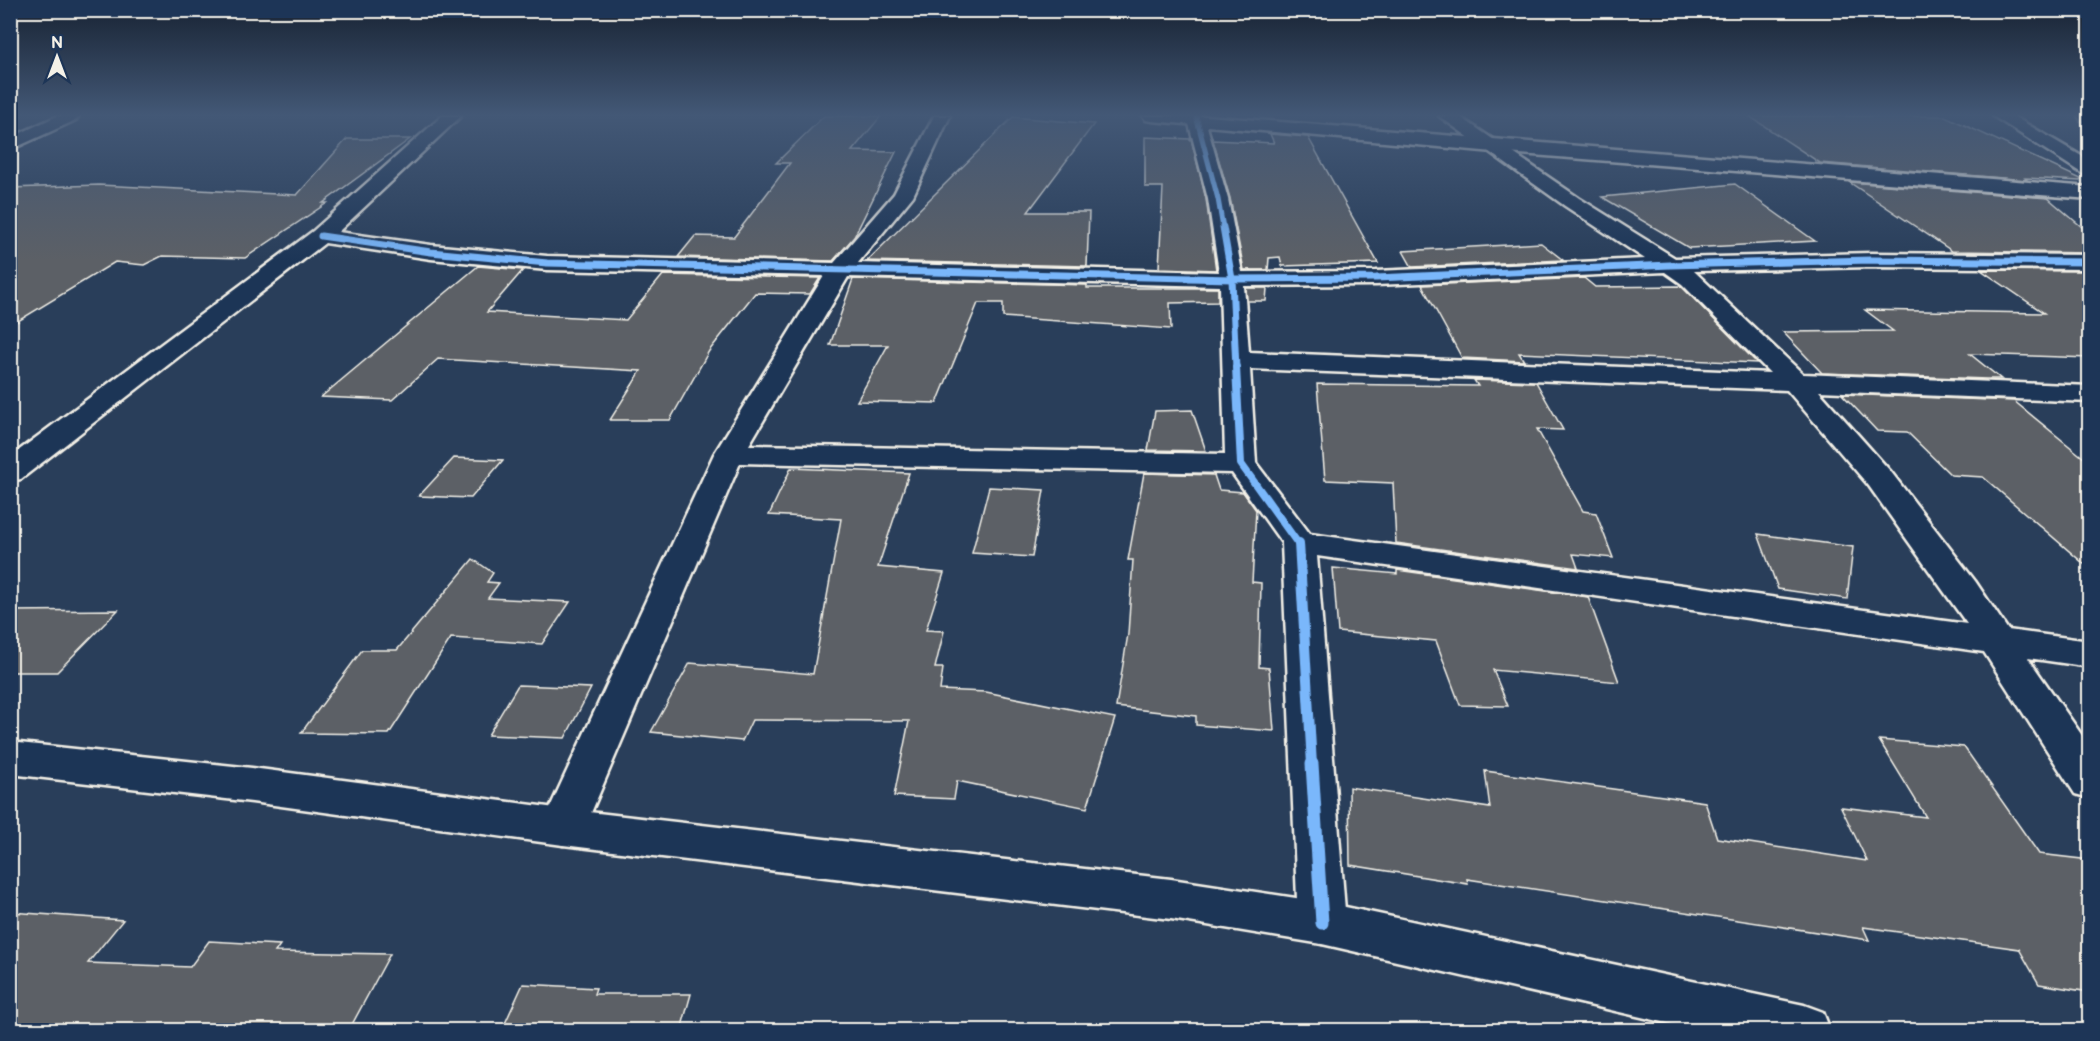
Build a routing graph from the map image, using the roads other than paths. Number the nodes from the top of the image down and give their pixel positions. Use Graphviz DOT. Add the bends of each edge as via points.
graph roads {
  1 [pos="399,165"];
  2 [pos="918,165"];
  3 [pos="1209,165"];
  4 [pos="1520,165"];
  5 [pos="1730,165"];
  6 [pos="2090,193"];
  7 [pos="321,236"];
  8 [pos="2090,262"];
  9 [pos="1670,264"];
  10 [pos="840,270"];
  11 [pos="1232,279"];
  12 [pos="1236,360"];
  13 [pos="1795,382"];
  14 [pos="2090,394"];
  15 [pos="729,454"];
  16 [pos="1241,464"];
  17 [pos="10,472"];
  18 [pos="1299,543"];
  19 [pos="1998,641"];
  20 [pos="2090,654"];
  21 [pos="10,758"];
  22 [pos="2090,782"];
  23 [pos="563,827"];
  24 [pos="1322,923"];
  25 [pos="1804,1030"];
  1 -- 7 [label="main road"];
  2 -- 10 [label="main road" via="903,196"];
  3 -- 11 [label="main road"];
  4 -- 9 [label="main road"];
  5 -- 6 [label="main road"];
  7 -- 10 [label="main road" via="547,263"];
  7 -- 17 [label="main road"];
  8 -- 9 [label="main road" via="1871,260"];
  9 -- 11 [label="main road" via="1376,278"];
  9 -- 13 [label="main road"];
  10 -- 11 [label="main road"];
  10 -- 15 [label="main road"];
  11 -- 12 [label="main road"];
  12 -- 13 [label="main road"];
  12 -- 16 [label="main road"];
  13 -- 14 [label="main road"];
  13 -- 19 [label="main road" via="1880,479"];
  15 -- 16 [label="main road"];
  15 -- 23 [label="main road"];
  16 -- 18 [label="main road"];
  18 -- 19 [label="main road"];
  18 -- 24 [label="main road"];
  19 -- 20 [label="main road"];
  19 -- 22 [label="main road"];
  21 -- 23 [label="main road" via="252,785"];
  23 -- 24 [label="main road" via="1171,899"];
  24 -- 25 [label="main road"];
}
